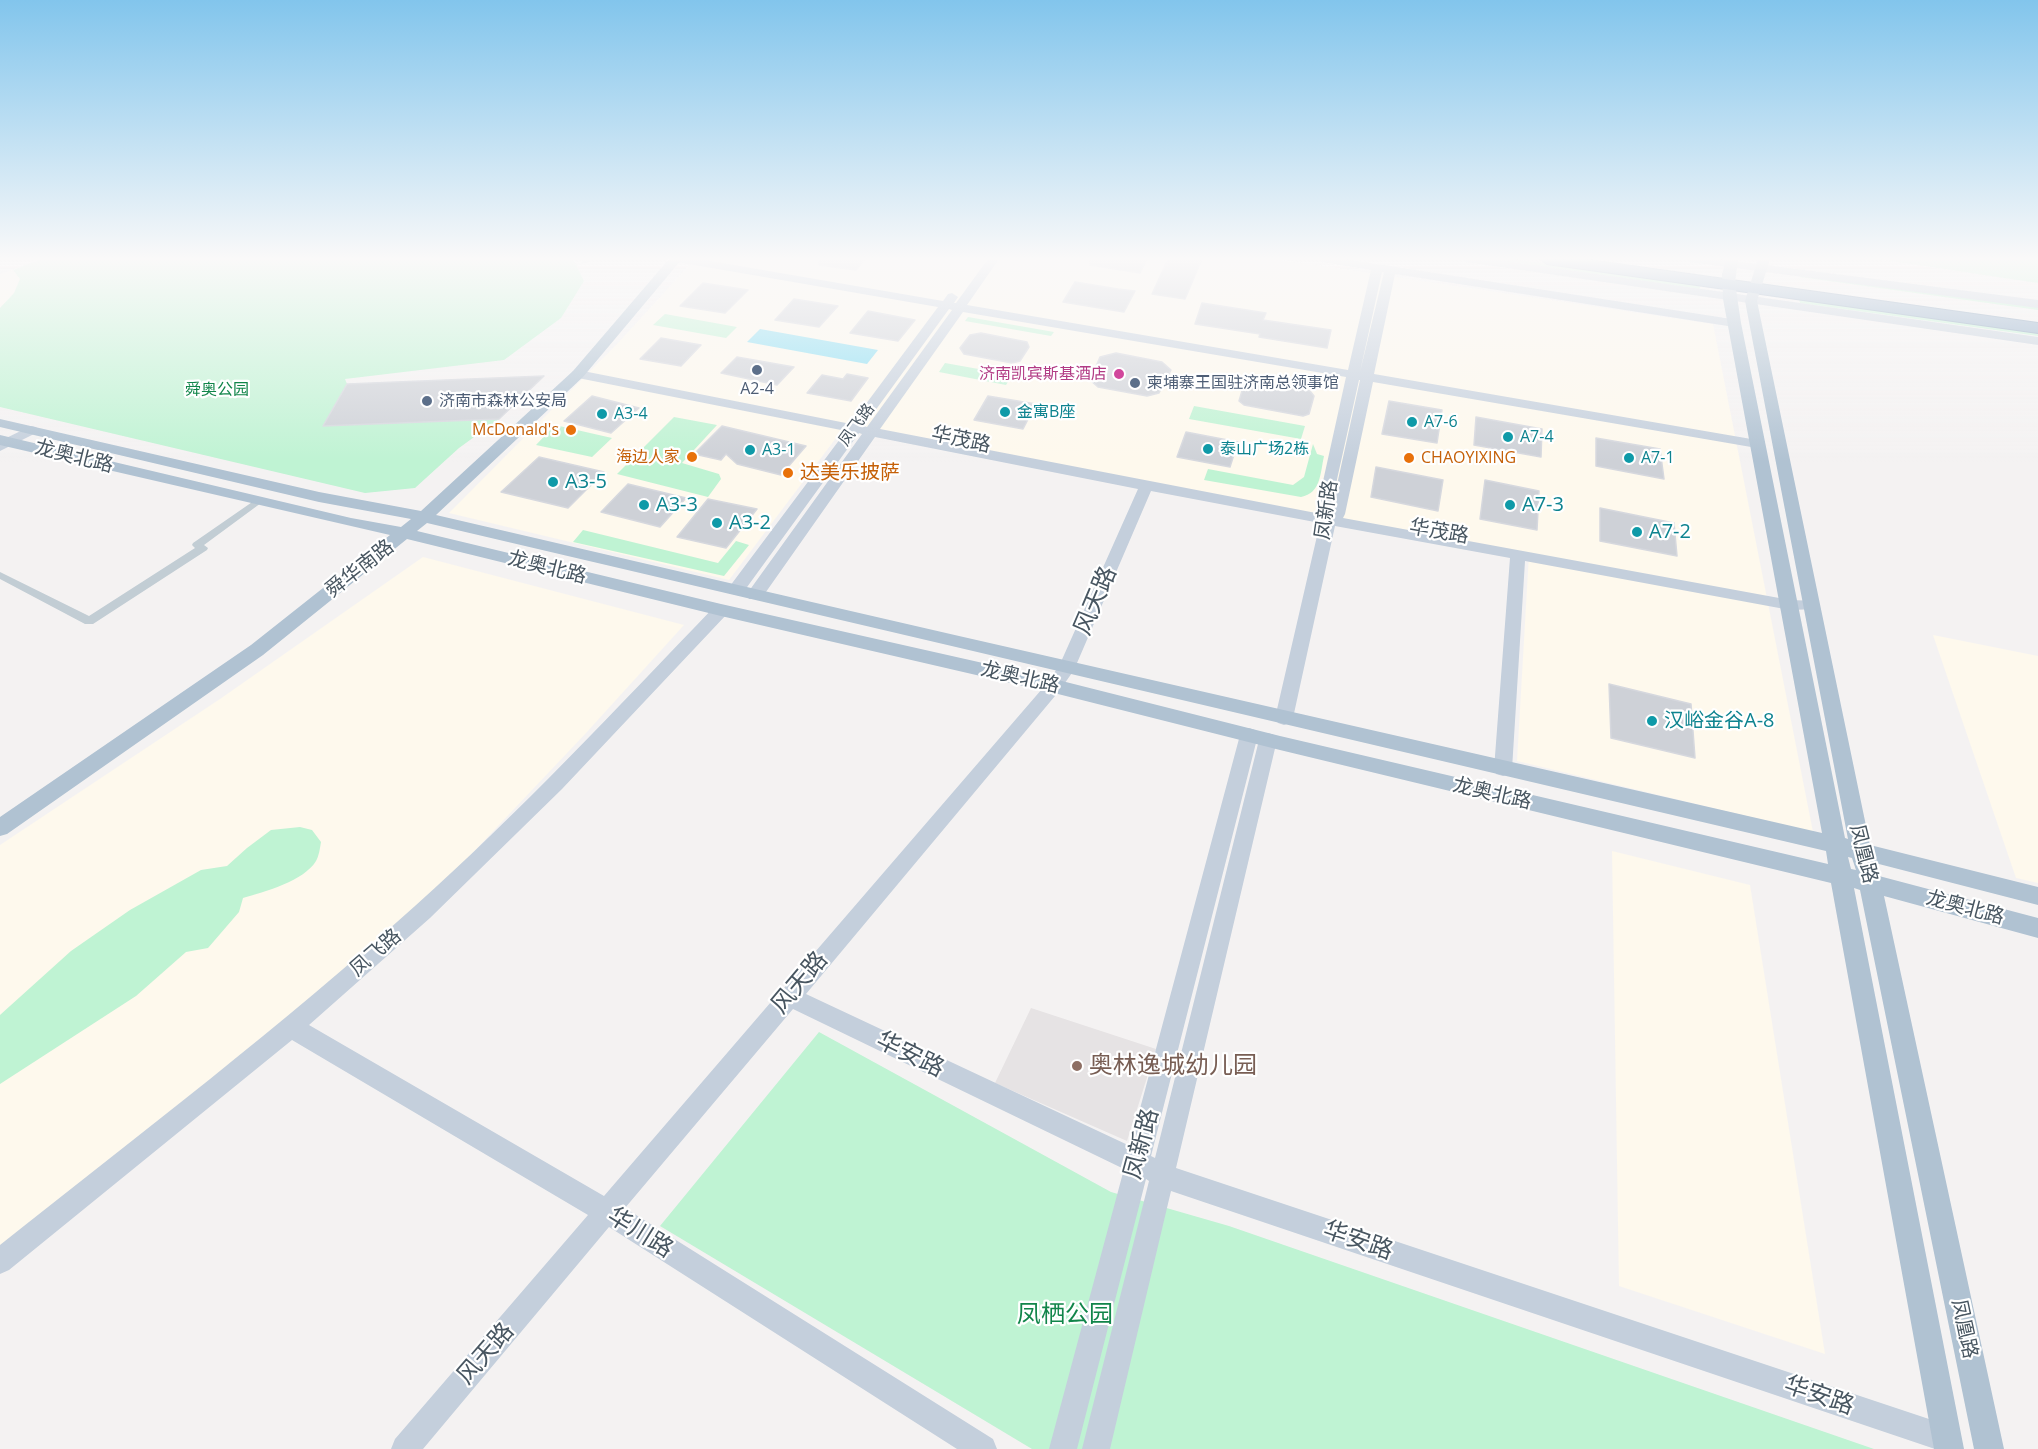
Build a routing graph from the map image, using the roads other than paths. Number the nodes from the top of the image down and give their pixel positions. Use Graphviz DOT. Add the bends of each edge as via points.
graph roads {
  1 [pos="605,327"];
  2 [pos="618,327"];
  3 [pos="936,327"];
  4 [pos="940,327"];
  5 [pos="1086,327"];
  6 [pos="1094,327"];
  7 [pos="1371,327"];
  8 [pos="1735,327"];
  9 [pos="1762,327"];
  10 [pos="1973,327"];
  11 [pos="2038,341"];
  12 [pos="581,370"];
  13 [pos="1361,372"];
  14 [pos="0,423"];
  15 [pos="858,424"];
  16 [pos="1753,426"];
  17 [pos="874,427"];
  18 [pos="31,430"];
  19 [pos="3,443"];
  20 [pos="1757,444"];
  21 [pos="1146,486"];
  22 [pos="258,501"];
  23 [pos="1330,515"];
  24 [pos="407,524"];
  25 [pos="1518,556"];
  26 [pos="0,575"];
  27 [pos="736,590"];
  28 [pos="755,595"];
  29 [pos="1789,601"];
  30 [pos="1811,605"];
  31 [pos="721,610"];
  32 [pos="1068,666"];
  33 [pos="1054,686"];
  34 [pos="1284,718"];
  35 [pos="1258,738"];
  36 [pos="1503,769"];
  37 [pos="0,812"];
  38 [pos="0,828"];
  39 [pos="1836,846"];
  40 [pos="1861,851"];
  41 [pos="1841,876"];
  42 [pos="1870,883"];
  43 [pos="2038,896"];
  44 [pos="2038,928"];
  45 [pos="788,996"];
  46 [pos="291,1027"];
  47 [pos="1137,1163"];
  48 [pos="1163,1175"];
  49 [pos="608,1212"];
  50 [pos="0,1261"];
  51 [pos="1948,1444"];
  52 [pos="405,1449"];
  53 [pos="983,1449"];
  54 [pos="1063,1449"];
  55 [pos="1096,1449"];
  56 [pos="1990,1449"];
  1 -- 24 [label="main road, 舜华南路"];
  2 -- 12 [label="main road, 舜华南路"];
  3 -- 15 [label="street, 凤飞路"];
  4 -- 17 [label="street, 凤飞路"];
  5 -- 13 [label="street" via="1332,371"];
  6 -- 13 [label="street"];
  7 -- 13 [label="street, 凤新路"];
  8 -- 16 [label="main road, 凤凰路"];
  9 -- 30 [label="main road, 凤凰路" via="1774,430"];
  10 -- 11 [label="street"];
  12 -- 15 [label="street, 华茂路"];
  12 -- 24 [label="main road, 舜华南路"];
  13 -- 16 [label="street" via="1740,429"];
  13 -- 20 [label="street"];
  13 -- 23 [label="street, 凤新路"];
  14 -- 18 [label="main road, 龙奥北路"];
  15 -- 17 [label="street, 华茂路"];
  15 -- 27 [label="street, 凤飞路"];
  16 -- 20 [label="main road, 凤凰路"];
  17 -- 21 [label="street, 华茂路"];
  17 -- 23 [label="street, 华茂路"];
  17 -- 28 [label="street, 凤飞路"];
  18 -- 19 [label="street"];
  18 -- 24 [label="main road, 龙奥北路" via="320,497"];
  19 -- 22 [label="main road, 龙奥北路"];
  20 -- 29 [label="main road, 凤凰路"];
  21 -- 23 [label="street, 华茂路"];
  21 -- 32 [label="street, 风天路"];
  22 -- 24 [label="main road, 龙奥北路"];
  22 -- 26 [label="street" via="197,545 203,548 89,621"];
  23 -- 25 [label="street, 华茂路"];
  23 -- 29 [label="street, 华茂路"];
  23 -- 34 [label="street, 凤新路"];
  24 -- 27 [label="main road, 龙奥北路"];
  24 -- 31 [label="main road, 龙奥北路"];
  24 -- 37 [label="main road, 舜华南路" via="215,666"];
  24 -- 38 [label="main road, 舜华南路" via="256,650"];
  25 -- 29 [label="street, 华茂路"];
  25 -- 36 [label="street"];
  27 -- 28 [label="main road, 龙奥北路"];
  28 -- 32 [label="main road, 龙奥北路"];
  29 -- 30 [label="street, 华茂路"];
  29 -- 39 [label="main road, 凤凰路"];
  30 -- 40 [label="main road, 凤凰路"];
  31 -- 33 [label="main road, 龙奥北路"];
  31 -- 46 [label="street, 凤飞路" via="535,803 423,912"];
  32 -- 33 [label="street, 风天路"];
  32 -- 34 [label="main road, 龙奥北路"];
  33 -- 35 [label="main road, 龙奥北路"];
  33 -- 45 [label="street, 风天路"];
  34 -- 36 [label="main road, 龙奥北路"];
  35 -- 41 [label="main road, 龙奥北路"];
  35 -- 47 [label="street, 凤新路"];
  35 -- 48 [label="street"];
  36 -- 39 [label="main road, 龙奥北路"];
  39 -- 40 [label="main road, 龙奥北路"];
  39 -- 41 [label="main road, 凤凰路"];
  40 -- 42 [label="main road, 凤凰路"];
  40 -- 43 [label="main road, 龙奥北路"];
  41 -- 42 [label="main road, 龙奥北路"];
  41 -- 51 [label="main road, 凤凰路"];
  42 -- 44 [label="main road, 龙奥北路"];
  42 -- 56 [label="main road, 凤凰路"];
  45 -- 47 [label="street, 华安路"];
  45 -- 49 [label="street, 风天路"];
  46 -- 49 [label="street, 华川路"];
  46 -- 50 [label="street, 凤飞路"];
  47 -- 48 [label="street, 华安路"];
  47 -- 54 [label="street, 凤新路"];
  48 -- 51 [label="street, 华安路"];
  48 -- 55 [label="street"];
  49 -- 52 [label="street, 风天路"];
  49 -- 53 [label="street, 华川路"];
}
